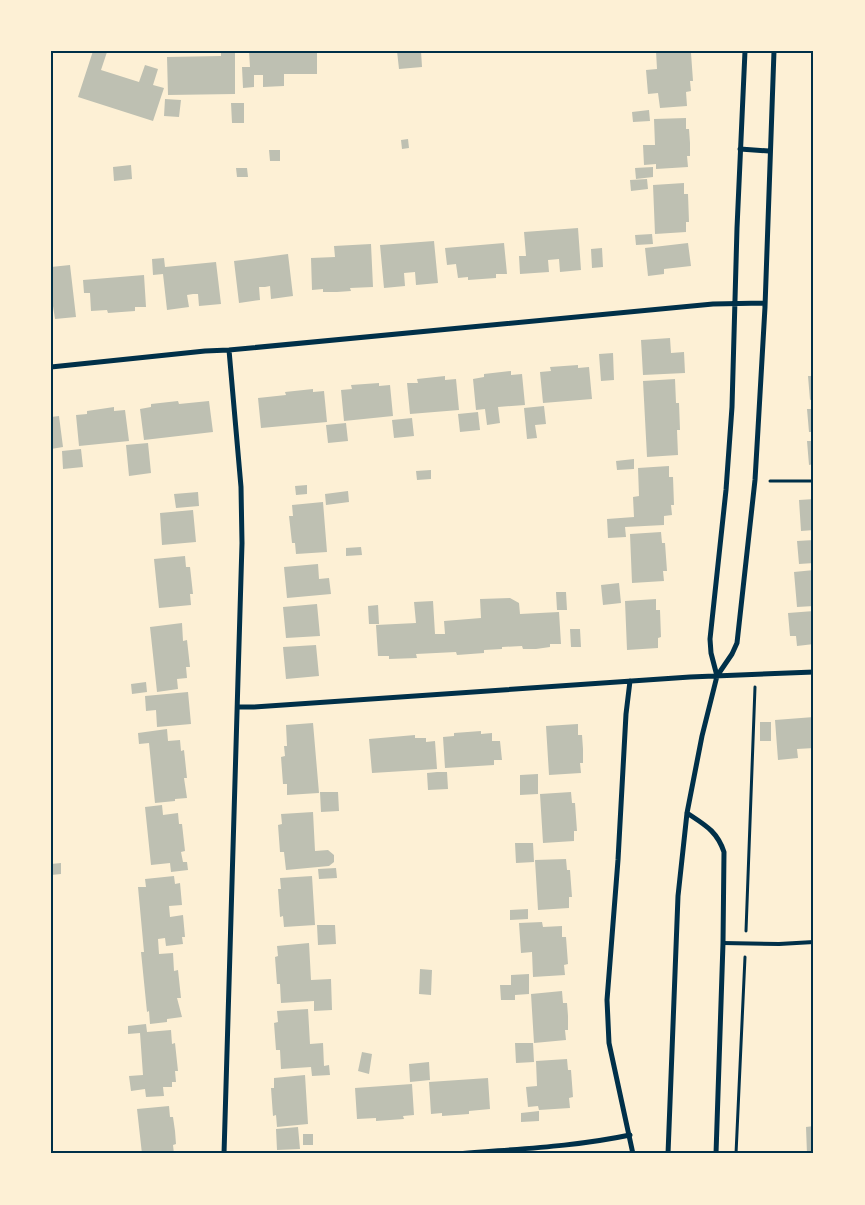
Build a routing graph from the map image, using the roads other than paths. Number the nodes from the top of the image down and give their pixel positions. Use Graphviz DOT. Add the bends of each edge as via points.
graph roads {
  1 [pos="745,51"];
  2 [pos="774,51"];
  3 [pos="740,149"];
  4 [pos="769,151"];
  5 [pos="736,303"];
  6 [pos="764,303"];
  7 [pos="229,350"];
  8 [pos="51,367"];
  9 [pos="814,672"];
  10 [pos="717,676"];
  11 [pos="630,681"];
  12 [pos="238,707"];
  13 [pos="687,813"];
  14 [pos="723,942"];
  15 [pos="814,942"];
  16 [pos="630,1135"];
  17 [pos="224,1154"];
  18 [pos="458,1154"];
  19 [pos="633,1154"];
  20 [pos="668,1154"];
  21 [pos="716,1154"];
  1 -- 3 [label="street"];
  2 -- 4 [label="street"];
  3 -- 4 [label="street"];
  3 -- 5 [label="street"];
  4 -- 6 [label="street"];
  5 -- 6 [label="street"];
  5 -- 7 [label="street"];
  5 -- 10 [label="street" via="726,490 710,639"];
  6 -- 10 [label="street" via="754,480 737,643"];
  7 -- 8 [label="street"];
  7 -- 12 [label="street" via="241,487"];
  9 -- 10 [label="street"];
  10 -- 11 [label="street"];
  10 -- 13 [label="street"];
  11 -- 12 [label="street"];
  11 -- 16 [label="street" via="607,1000 609,1043"];
  12 -- 17 [label="street"];
  13 -- 14 [label="street" via="713,831 724,852"];
  13 -- 20 [label="street" via="678,896"];
  14 -- 15 [label="lane"];
  14 -- 21 [label="street"];
  16 -- 18 [label="street" via="557,1147"];
  16 -- 19 [label="street"];
}
